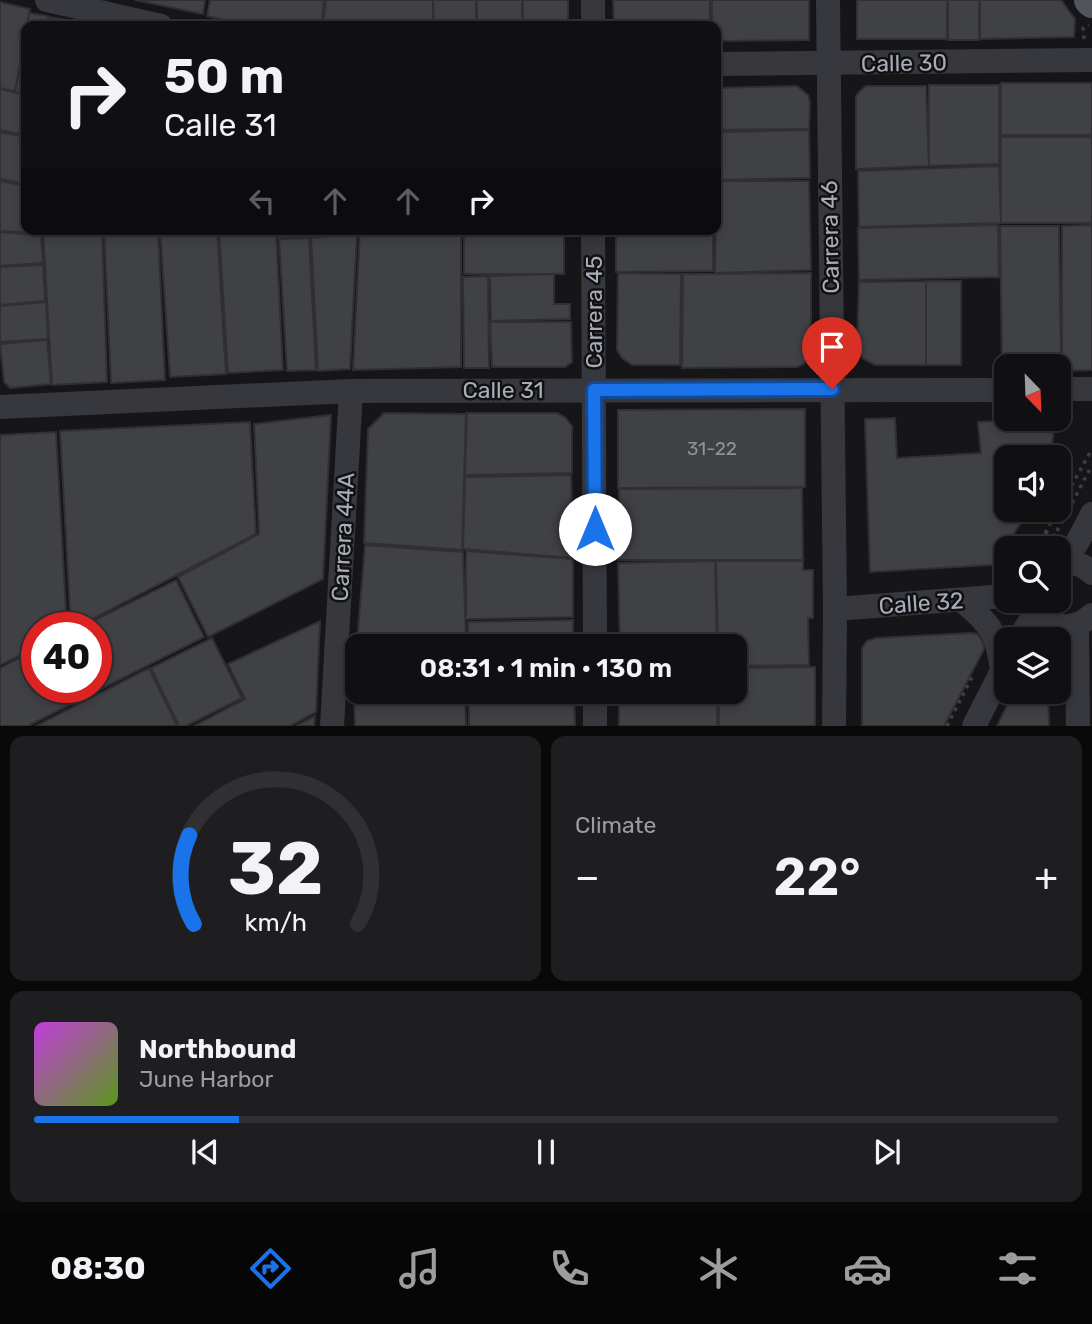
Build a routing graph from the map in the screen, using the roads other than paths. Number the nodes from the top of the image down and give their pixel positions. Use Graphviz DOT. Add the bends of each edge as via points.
graph roads {
  1 [pos="47,0"];
  2 [pos="593,0"];
  3 [pos="828,0"];
  4 [pos="139,21"];
  5 [pos="593,21"];
  6 [pos="1092,60"];
  7 [pos="829,63"];
  8 [pos="721,64"];
  9 [pos="593,235"];
  10 [pos="832,389"];
  11 [pos="1071,389"];
  12 [pos="1092,389"];
  13 [pos="594,390"];
  14 [pos="994,390"];
  15 [pos="351,391"];
  16 [pos="0,407"];
  17 [pos="1092,514"];
  18 [pos="1077,543"];
  19 [pos="1071,549"];
  20 [pos="1071,562"];
  21 [pos="1091,572"];
  22 [pos="994,597"];
  23 [pos="961,600"];
  24 [pos="835,609"];
  25 [pos="1041,613"];
  26 [pos="1084,620"];
  27 [pos="994,633"];
  28 [pos="595,634"];
  29 [pos="994,687"];
  30 [pos="595,704"];
  31 [pos="332,726"];
  32 [pos="595,726"];
  33 [pos="834,726"];
  34 [pos="974,726"];
  35 [pos="1079,726"];
  1 -- 4 [label="street"];
  2 -- 5 [label="street"];
  3 -- 7 [label="street, Carrera 46"];
  6 -- 7 [label="street, Calle 30"];
  7 -- 8 [label="street, Calle 30"];
  7 -- 10 [label="street, Carrera 46"];
  9 -- 13 [label="street, Carrera 45"];
  10 -- 13 [label="street, Calle 31"];
  10 -- 14 [label="street, Calle 31"];
  10 -- 24 [label="street, Carrera 46"];
  11 -- 12 [label="street"];
  13 -- 15 [label="street, Calle 31"];
  13 -- 28 [label="street, Carrera 45"];
  15 -- 16 [label="street, Calle 31"];
  15 -- 31 [label="street, Carrera 44A"];
  17 -- 18 [label="street"];
  18 -- 19 [label="street"];
  18 -- 21 [label="street"];
  20 -- 21 [label="street"];
  22 -- 23 [label="street, Calle 32"];
  23 -- 24 [label="street, Calle 32"];
  23 -- 27 [label="street"];
  24 -- 33 [label="street, Carrera 46"];
  25 -- 26 [label="street" via="1058,625"];
  26 -- 35 [label="street"];
  29 -- 34 [label="street"];
  30 -- 32 [label="street"];
}
